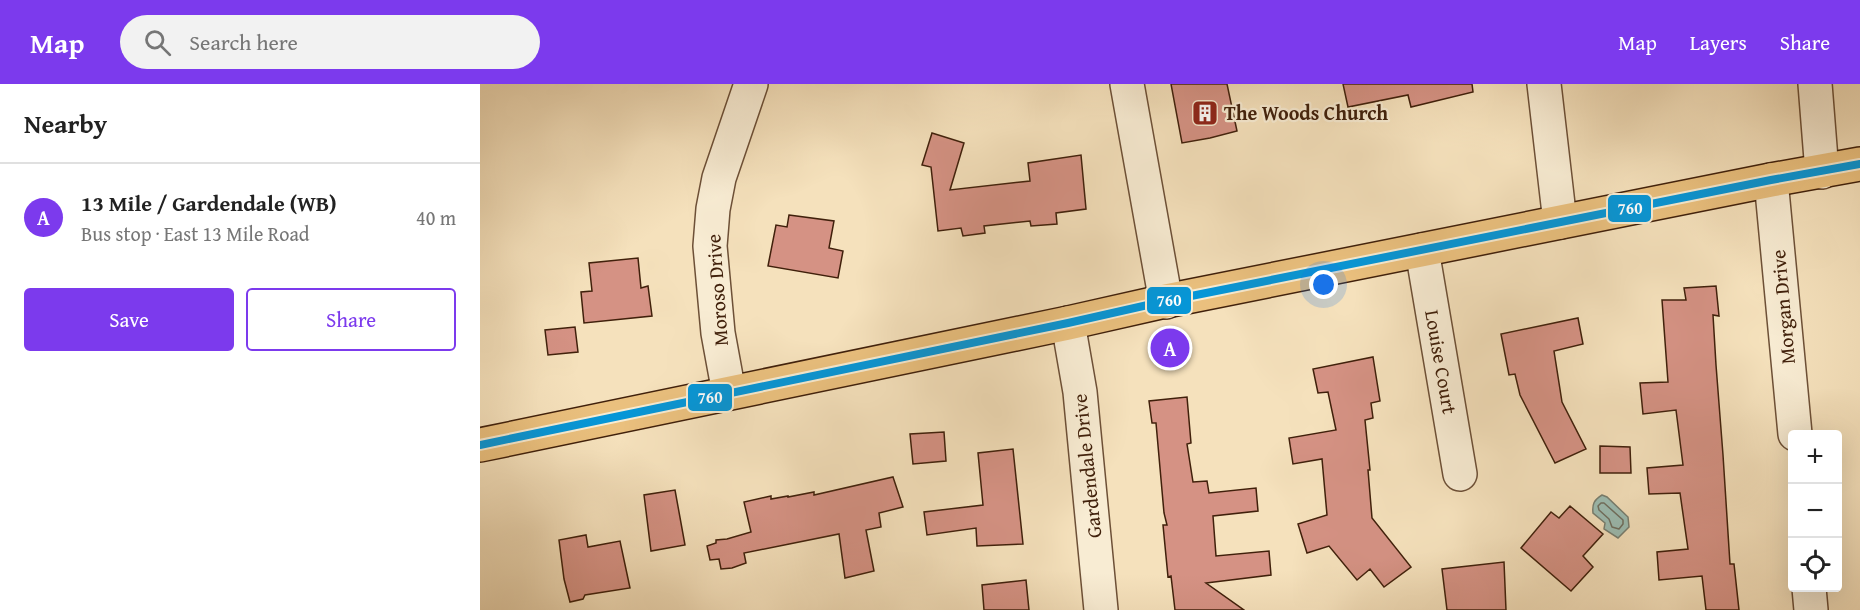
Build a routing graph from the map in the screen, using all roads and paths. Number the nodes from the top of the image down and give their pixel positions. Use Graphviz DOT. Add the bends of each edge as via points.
graph roads {
  1 [pos="751,84"];
  2 [pos="1127,84"];
  3 [pos="1544,84"];
  4 [pos="1815,84"];
  5 [pos="1860,164"];
  6 [pos="1822,172"];
  7 [pos="1771,180"];
  8 [pos="1560,222"];
  9 [pos="1422,250"];
  10 [pos="1166,302"];
  11 [pos="1068,323"];
  12 [pos="729,393"];
  13 [pos="1795,430"];
  14 [pos="480,445"];
  15 [pos="1460,474"];
  16 [pos="1809,592"];
  17 [pos="1101,610"];
  18 [pos="1811,610"];
  1 -- 12 [label="street, Moroso Drive" via="719,178 710,246 718,333"];
  2 -- 10 [label="street"];
  3 -- 8 [label="street"];
  4 -- 6 [label="street"];
  5 -- 6 [label="main road"];
  6 -- 7 [label="main road"];
  7 -- 8 [label="main road"];
  7 -- 13 [label="street, Morgan Drive"];
  8 -- 9 [label="main road"];
  9 -- 10 [label="main road"];
  9 -- 15 [label="street, Louise Court"];
  10 -- 11 [label="main road"];
  11 -- 12 [label="main road"];
  11 -- 17 [label="street, Gardendale Drive" via="1080,392"];
  12 -- 14 [label="main road"];
  16 -- 18 [label="street"];
}
